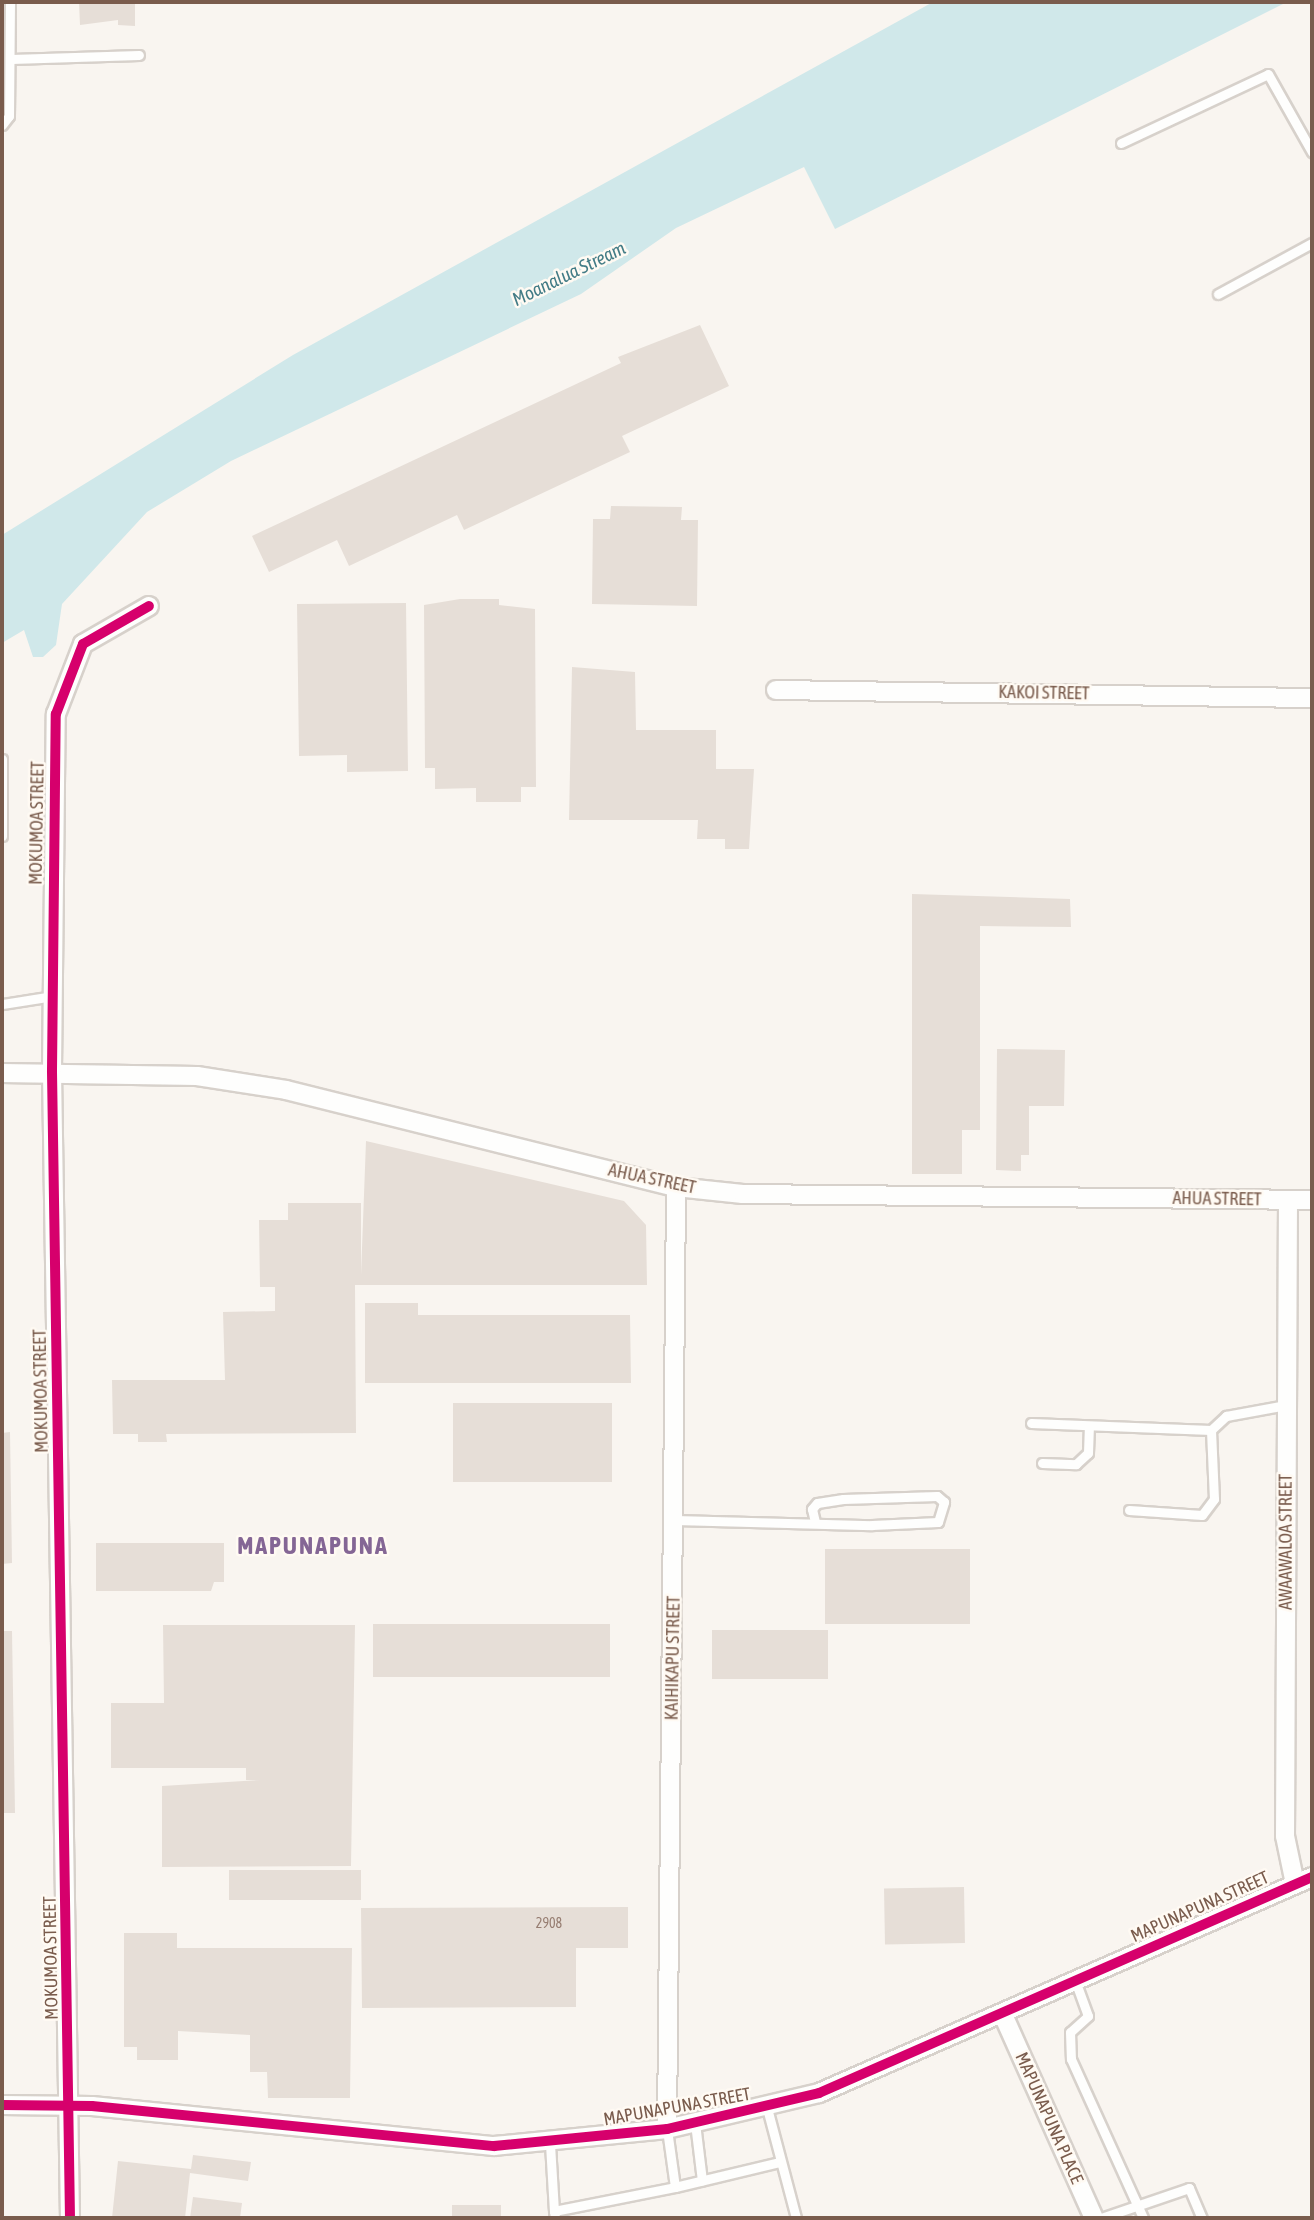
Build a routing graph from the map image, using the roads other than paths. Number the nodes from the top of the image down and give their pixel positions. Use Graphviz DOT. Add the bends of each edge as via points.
graph roads {
  1 [pos="10,2"];
  2 [pos="139,55"];
  3 [pos="11,59"];
  4 [pos="2,125"];
  5 [pos="1121,143"];
  6 [pos="1312,152"];
  7 [pos="1312,243"];
  8 [pos="1219,294"];
  9 [pos="149,606"];
  10 [pos="776,690"];
  11 [pos="1312,698"];
  12 [pos="2,759"];
  13 [pos="2,836"];
  14 [pos="53,996"];
  15 [pos="2,1003"];
  16 [pos="52,1070"];
  17 [pos="2,1073"];
  18 [pos="677,1187"];
  19 [pos="1289,1200"];
  20 [pos="1312,1200"];
  21 [pos="1286,1405"];
  22 [pos="1031,1423"];
  23 [pos="1088,1426"];
  24 [pos="1211,1430"];
  25 [pos="1042,1464"];
  26 [pos="1129,1510"];
  27 [pos="675,1520"];
  28 [pos="815,1522"];
  29 [pos="1312,1877"];
  30 [pos="1295,1884"];
  31 [pos="1076,1983"];
  32 [pos="1004,2017"];
  33 [pos="2,2105"];
  34 [pos="70,2107"];
  35 [pos="767,2108"];
  36 [pos="695,2123"];
  37 [pos="667,2129"];
  38 [pos="550,2144"];
  39 [pos="780,2162"];
  40 [pos="702,2181"];
  41 [pos="675,2188"];
  42 [pos="1136,2203"];
  43 [pos="554,2215"];
  44 [pos="70,2218"];
  45 [pos="796,2218"];
  46 [pos="1094,2218"];
  47 [pos="1101,2218"];
  48 [pos="1143,2218"];
  49 [pos="1202,2218"];
  1 -- 3 [label="lane"];
  2 -- 3 [label="lane"];
  3 -- 4 [label="lane" via="9,116"];
  5 -- 6 [label="lane" via="1268,74"];
  7 -- 8 [label="lane"];
  9 -- 14 [label="street, MOKUMOA STREET" via="83,644 56,714"];
  10 -- 11 [label="street, KAKOI STREET"];
  12 -- 13 [label="lane"];
  14 -- 15 [label="lane"];
  14 -- 16 [label="street, MOKUMOA STREET"];
  16 -- 17 [label="street, AHUA STREET"];
  16 -- 18 [label="street, AHUA STREET" via="197,1076 286,1090"];
  16 -- 34 [label="street, MOKUMOA STREET"];
  18 -- 19 [label="street, AHUA STREET" via="743,1194"];
  18 -- 27 [label="street, KAIHIKAPU STREET"];
  19 -- 20 [label="street, AHUA STREET"];
  19 -- 21 [label="street, AWAAWALOA STREET"];
  21 -- 24 [label="lane" via="1237,1412"];
  21 -- 30 [label="street, AWAAWALOA STREET" via="1285,1836"];
  22 -- 23 [label="lane"];
  23 -- 24 [label="lane"];
  23 -- 25 [label="lane" via="1088,1453 1076,1464"];
  24 -- 26 [label="lane" via="1214,1499 1202,1515"];
  27 -- 28 [label="lane"];
  27 -- 37 [label="street, KAIHIKAPU STREET"];
  28 -- 28 [label="lane" via="938,1522 944,1502 937,1496 817,1503"];
  29 -- 30 [label="street, MAPUNAPUNA STREET"];
  30 -- 31 [label="street, MAPUNAPUNA STREET"];
  31 -- 32 [label="street, MAPUNAPUNA STREET"];
  31 -- 42 [label="lane" via="1088,2016 1070,2032 1071,2059"];
  32 -- 35 [label="street, MAPUNAPUNA STREET"];
  32 -- 46 [label="street, MAPUNAPUNA PLACE"];
  33 -- 34 [label="street, MAPUNAPUNA STREET"];
  34 -- 38 [label="street, MAPUNAPUNA STREET" via="494,2146"];
  34 -- 44 [label="street, MOKUMOA STREET"];
  35 -- 36 [label="street, MAPUNAPUNA STREET"];
  35 -- 39 [label="lane"];
  36 -- 37 [label="street, MAPUNAPUNA STREET"];
  36 -- 40 [label="lane"];
  37 -- 38 [label="street, MAPUNAPUNA STREET"];
  37 -- 41 [label="lane"];
  38 -- 43 [label="lane"];
  39 -- 40 [label="lane"];
  39 -- 45 [label="lane"];
  40 -- 41 [label="lane"];
  41 -- 43 [label="lane"];
  42 -- 47 [label="lane"];
  42 -- 48 [label="lane"];
  42 -- 49 [label="lane" via="1189,2188"];
}
